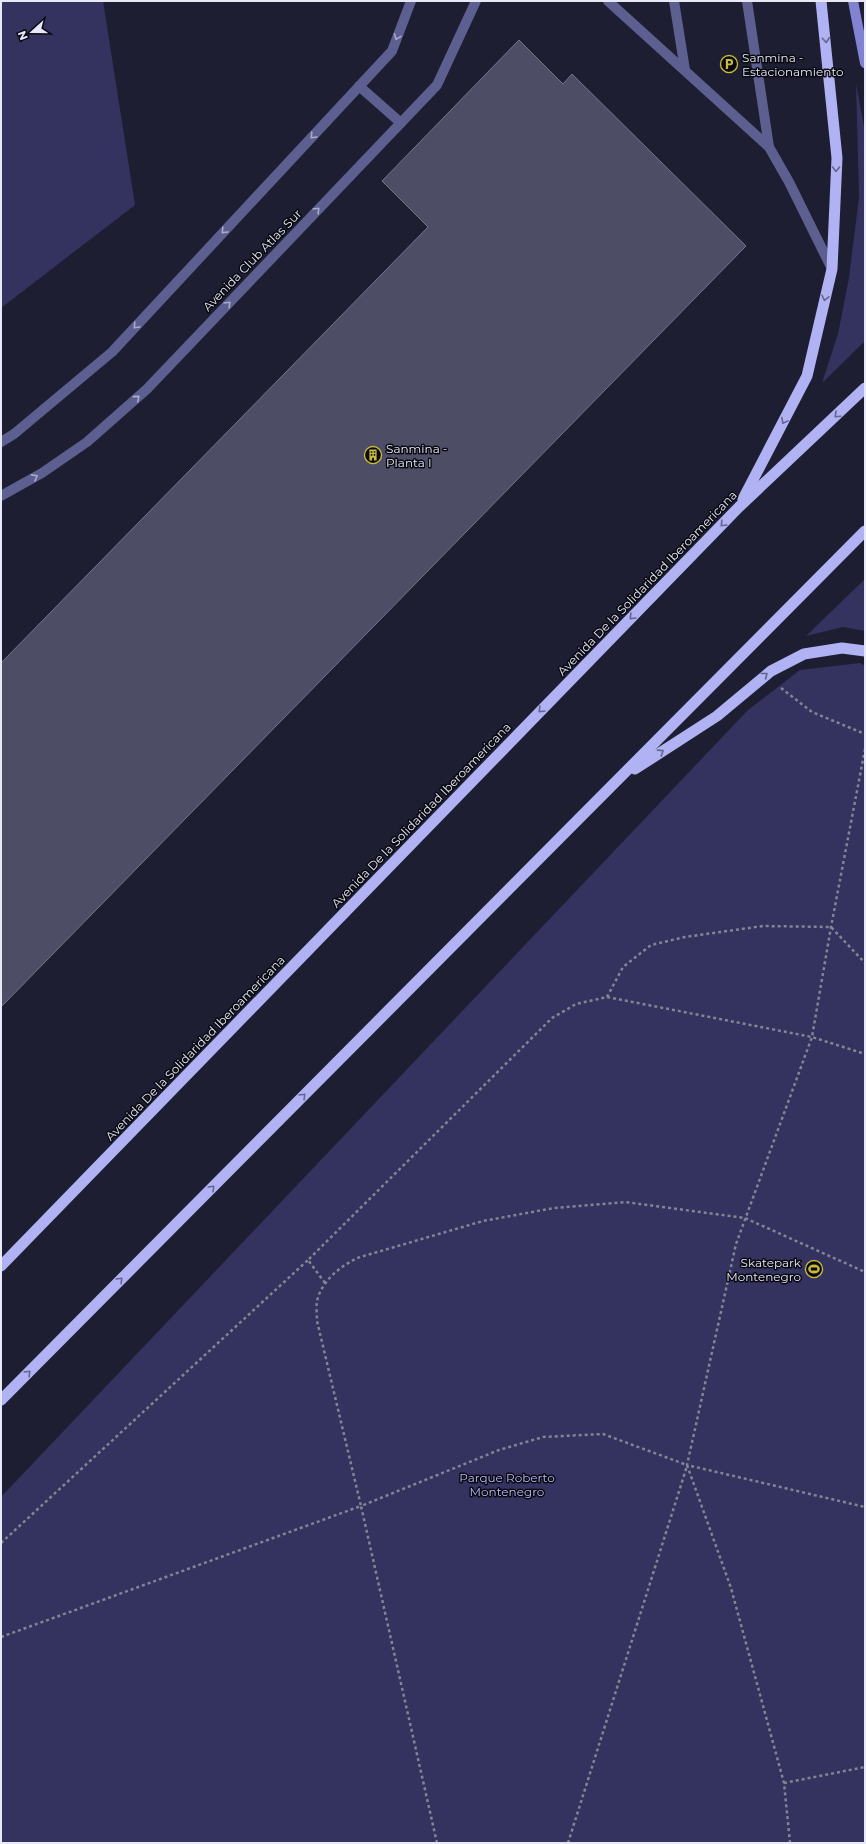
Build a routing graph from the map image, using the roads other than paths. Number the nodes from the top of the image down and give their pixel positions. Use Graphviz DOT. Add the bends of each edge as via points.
graph roads {
  1 [pos="411,1"];
  2 [pos="476,1"];
  3 [pos="608,1"];
  4 [pos="674,1"];
  5 [pos="747,1"];
  6 [pos="822,1"];
  7 [pos="853,1"];
  8 [pos="865,63"];
  9 [pos="685,70"];
  10 [pos="359,86"];
  11 [pos="401,123"];
  12 [pos="770,147"];
  13 [pos="832,269"];
  14 [pos="865,388"];
  15 [pos="1,442"];
  16 [pos="1,496"];
  17 [pos="739,507"];
  18 [pos="865,531"];
  19 [pos="865,652"];
  20 [pos="616,781"];
  21 [pos="1,1266"];
  22 [pos="1,1400"];
  1 -- 10 [label="street, one-way" via="392,51"];
  2 -- 11 [label="street, Avenida Club Atlas Sur" via="437,85"];
  3 -- 9 [label="street"];
  4 -- 9 [label="street"];
  5 -- 12 [label="street"];
  6 -- 13 [label="highway, one-way" via="837,158"];
  7 -- 8 [label="main road"];
  9 -- 12 [label="street"];
  10 -- 11 [label="street"];
  10 -- 15 [label="street, one-way" via="112,352"];
  16 -- 11 [label="street, Avenida Club Atlas Sur, one-way" via="42,473 87,442 147,390"];
  12 -- 13 [label="street"];
  13 -- 17 [label="highway, one-way" via="807,376"];
  14 -- 17 [label="highway, Avenida De la Solidaridad Iberoamericana, one-way"];
  17 -- 21 [label="highway, Avenida De la Solidaridad Iberoamericana, one-way"];
  18 -- 20 [label="highway"];
  20 -- 19 [label="highway, one-way" via="717,716 764,676 804,654 842,648"];
  22 -- 20 [label="highway, one-way"];
}
